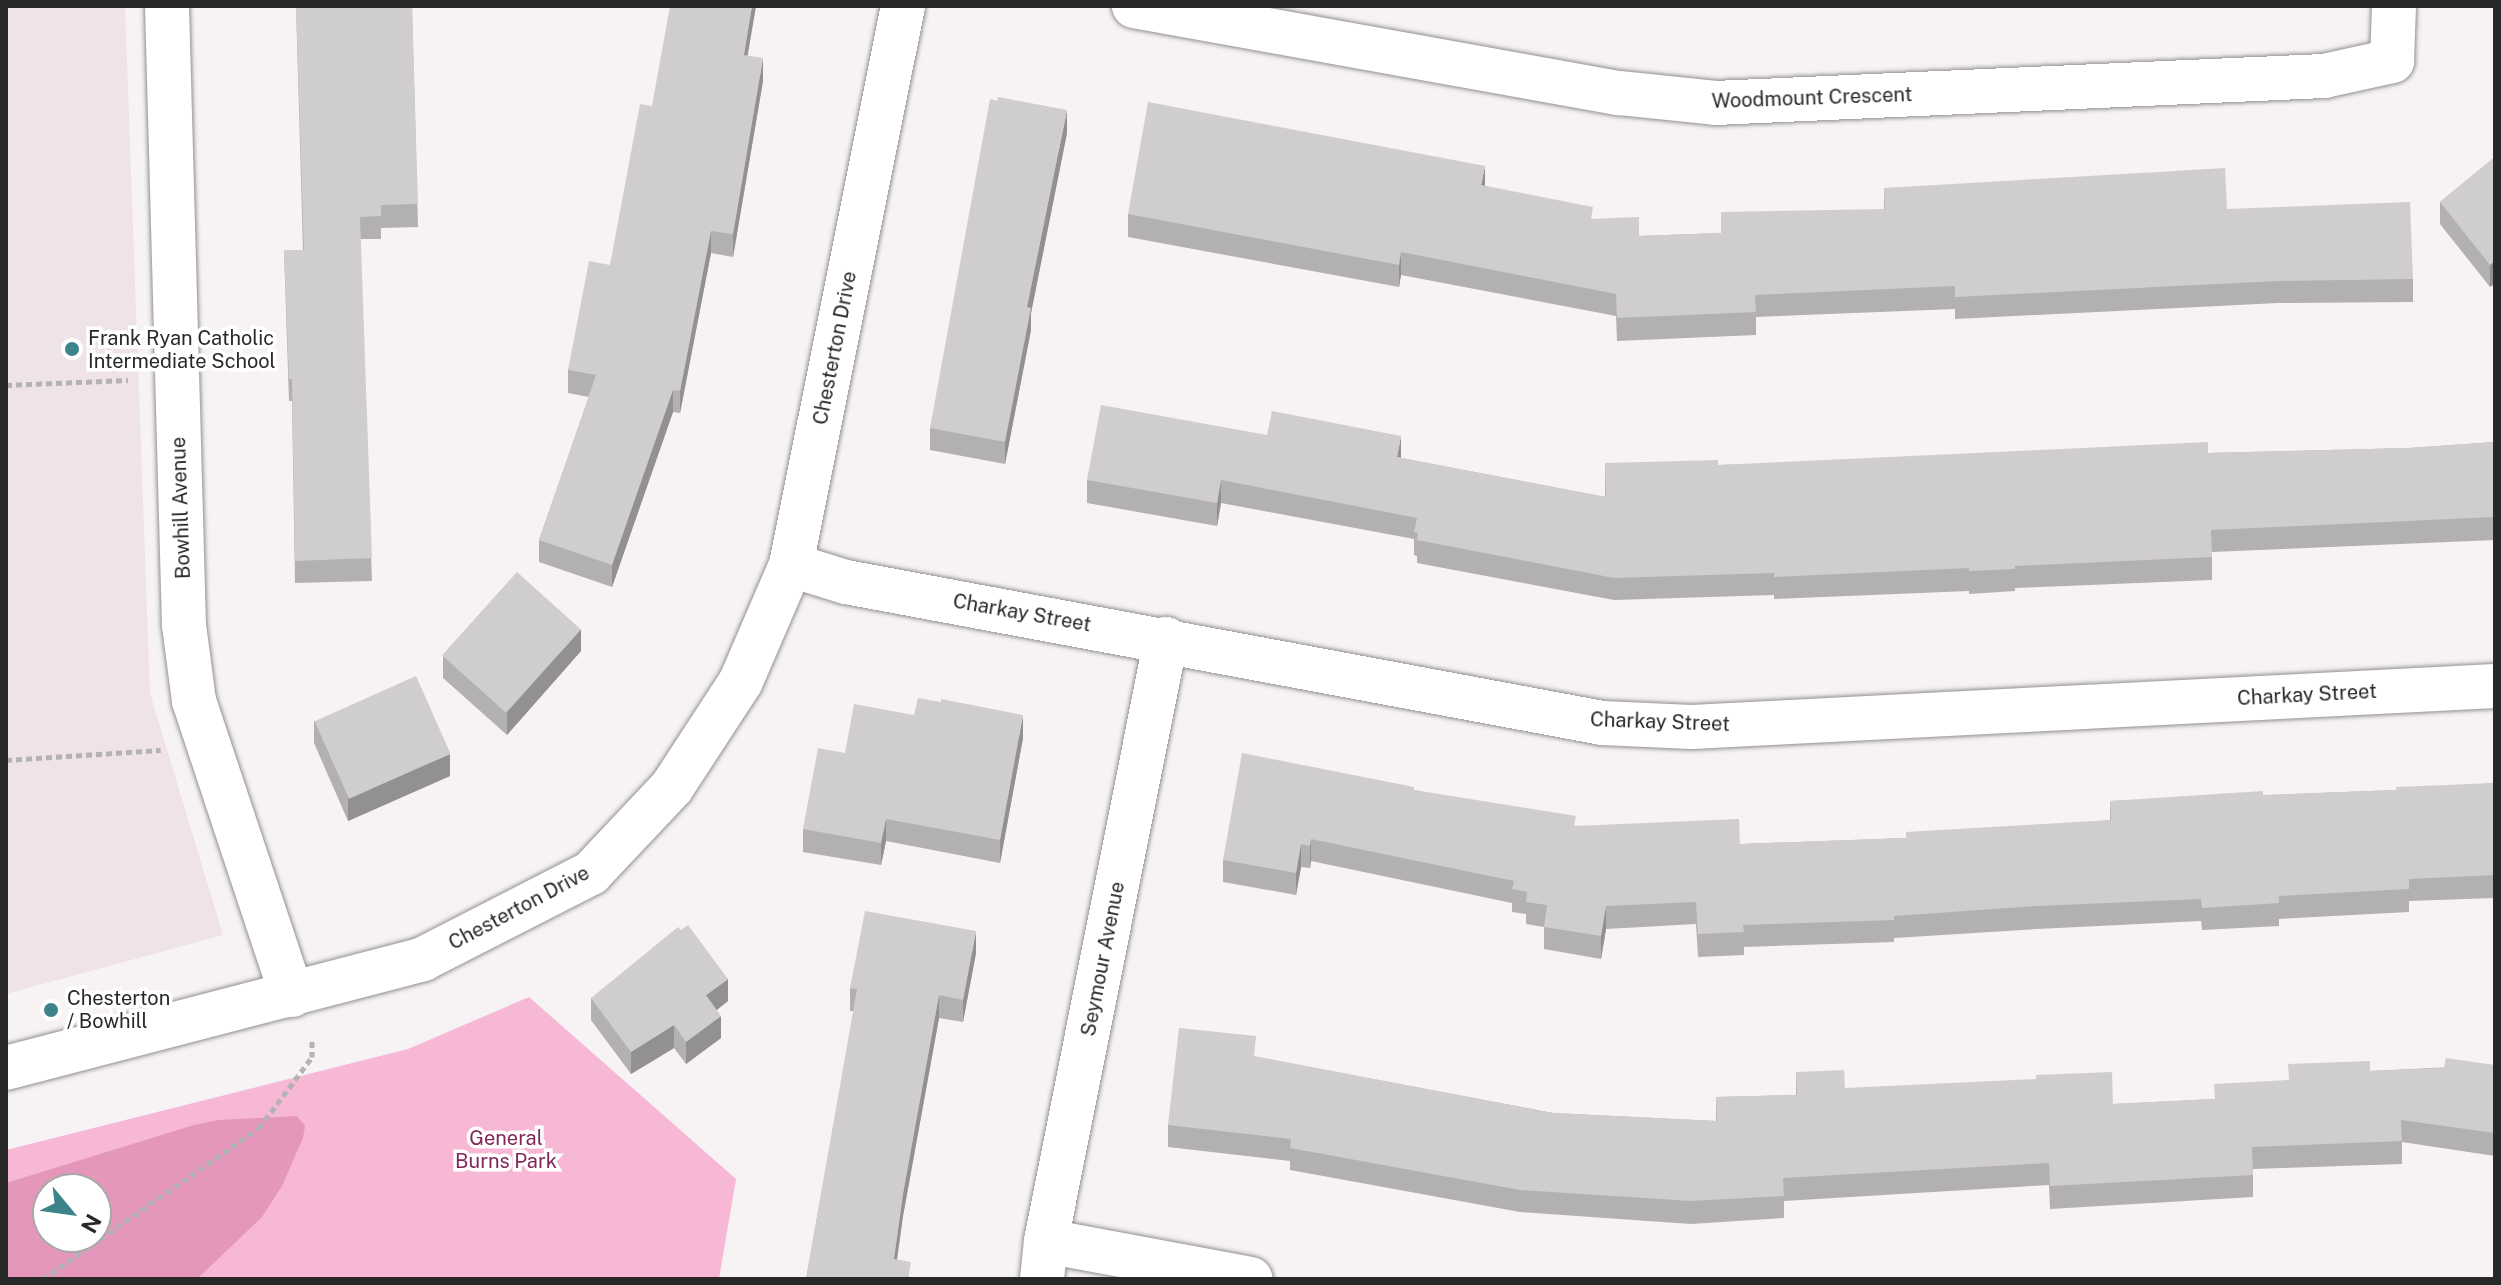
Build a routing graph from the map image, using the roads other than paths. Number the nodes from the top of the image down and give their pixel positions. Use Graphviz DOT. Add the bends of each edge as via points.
graph roads {
  1 [pos="167,6"];
  2 [pos="903,6"];
  3 [pos="1134,6"];
  4 [pos="2394,6"];
  5 [pos="791,565"];
  6 [pos="1166,639"];
  7 [pos="2495,686"];
  8 [pos="302,992"];
  9 [pos="6,1068"];
  10 [pos="1044,1260"];
  11 [pos="1251,1279"];
  1 -- 8 [label="street, Bowhill Avenue" via="184,625 194,701"];
  2 -- 5 [label="street, Chesterton Drive"];
  3 -- 4 [label="street, Woodmount Crescent" via="1619,93 1715,103 2324,76 2392,61"];
  5 -- 6 [label="street, Charkay Street" via="846,582"];
  5 -- 8 [label="street, Chesterton Drive" via="741,681 672,787 591,873 423,959"];
  6 -- 7 [label="street, Charkay Street" via="1602,723 1692,727"];
  6 -- 10 [label="street, Seymour Avenue"];
  8 -- 9 [label="street, Chesterton Drive"];
  10 -- 11 [label="street"];
}
